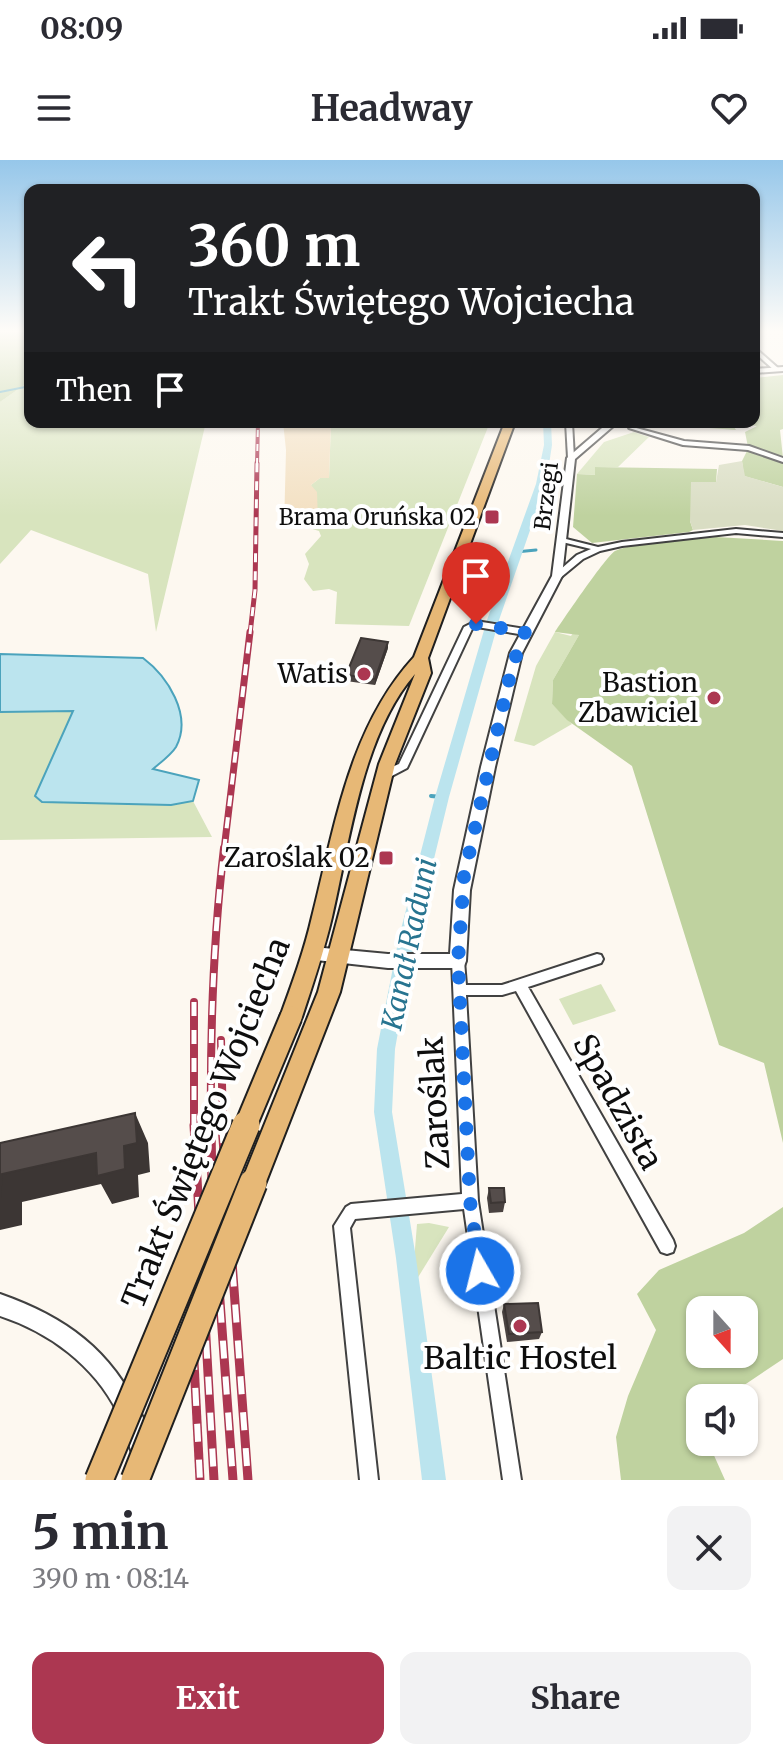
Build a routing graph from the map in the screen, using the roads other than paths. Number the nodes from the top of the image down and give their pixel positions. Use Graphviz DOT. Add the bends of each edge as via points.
graph roads {
  1 [pos="508,428"];
  2 [pos="569,428"];
  3 [pos="606,428"];
  4 [pos="634,428"];
  5 [pos="571,458"];
  6 [pos="783,460"];
  7 [pos="783,535"];
  8 [pos="561,539"];
  9 [pos="598,549"];
  10 [pos="557,576"];
  11 [pos="525,632"];
  12 [pos="421,658"];
  13 [pos="384,775"];
  14 [pos="313,954"];
  15 [pos="340,956"];
  16 [pos="597,959"];
  17 [pos="458,961"];
  18 [pos="520,985"];
  19 [pos="459,990"];
  20 [pos="470,1201"];
  21 [pos="667,1246"];
  22 [pos="0,1305"];
  23 [pos="99,1480"];
  24 [pos="135,1480"];
  25 [pos="148,1480"];
  26 [pos="369,1480"];
  27 [pos="512,1480"];
  1 -- 12 [label="main road, Trakt Świętego Wojciecha"];
  2 -- 5 [label="street, Brzegi"];
  3 -- 5 [label="street"];
  4 -- 6 [label="street" via="683,443 749,448"];
  5 -- 8 [label="street, Brzegi"];
  7 -- 9 [label="street" via="736,531"];
  8 -- 9 [label="street"];
  8 -- 10 [label="street, Brzegi"];
  9 -- 10 [label="street"];
  10 -- 11 [label="street, Zaroślak"];
  11 -- 13 [label="street" via="468,627 403,766"];
  11 -- 17 [label="street, Zaroślak" via="512,667 464,876"];
  12 -- 13 [label="main road, Trakt Świętego Wojciecha" via="423,673"];
  12 -- 14 [label="main road, Trakt Świętego Wojciecha" via="405,671 372,735"];
  13 -- 15 [label="main road, Trakt Świętego Wojciecha"];
  14 -- 15 [label="street"];
  14 -- 23 [label="main road, Trakt Świętego Wojciecha, bridge"];
  15 -- 17 [label="street"];
  15 -- 24 [label="main road, Trakt Świętego Wojciecha, bridge"];
  16 -- 18 [label="street"];
  17 -- 19 [label="street, Zaroślak"];
  18 -- 19 [label="street"];
  18 -- 21 [label="street, Spadzista"];
  19 -- 20 [label="street, Zaroślak"];
  20 -- 26 [label="street" via="351,1212 342,1226"];
  20 -- 27 [label="street, Zaroślak"];
  22 -- 25 [label="street" via="69,1337 108,1376 127,1405"];
}
